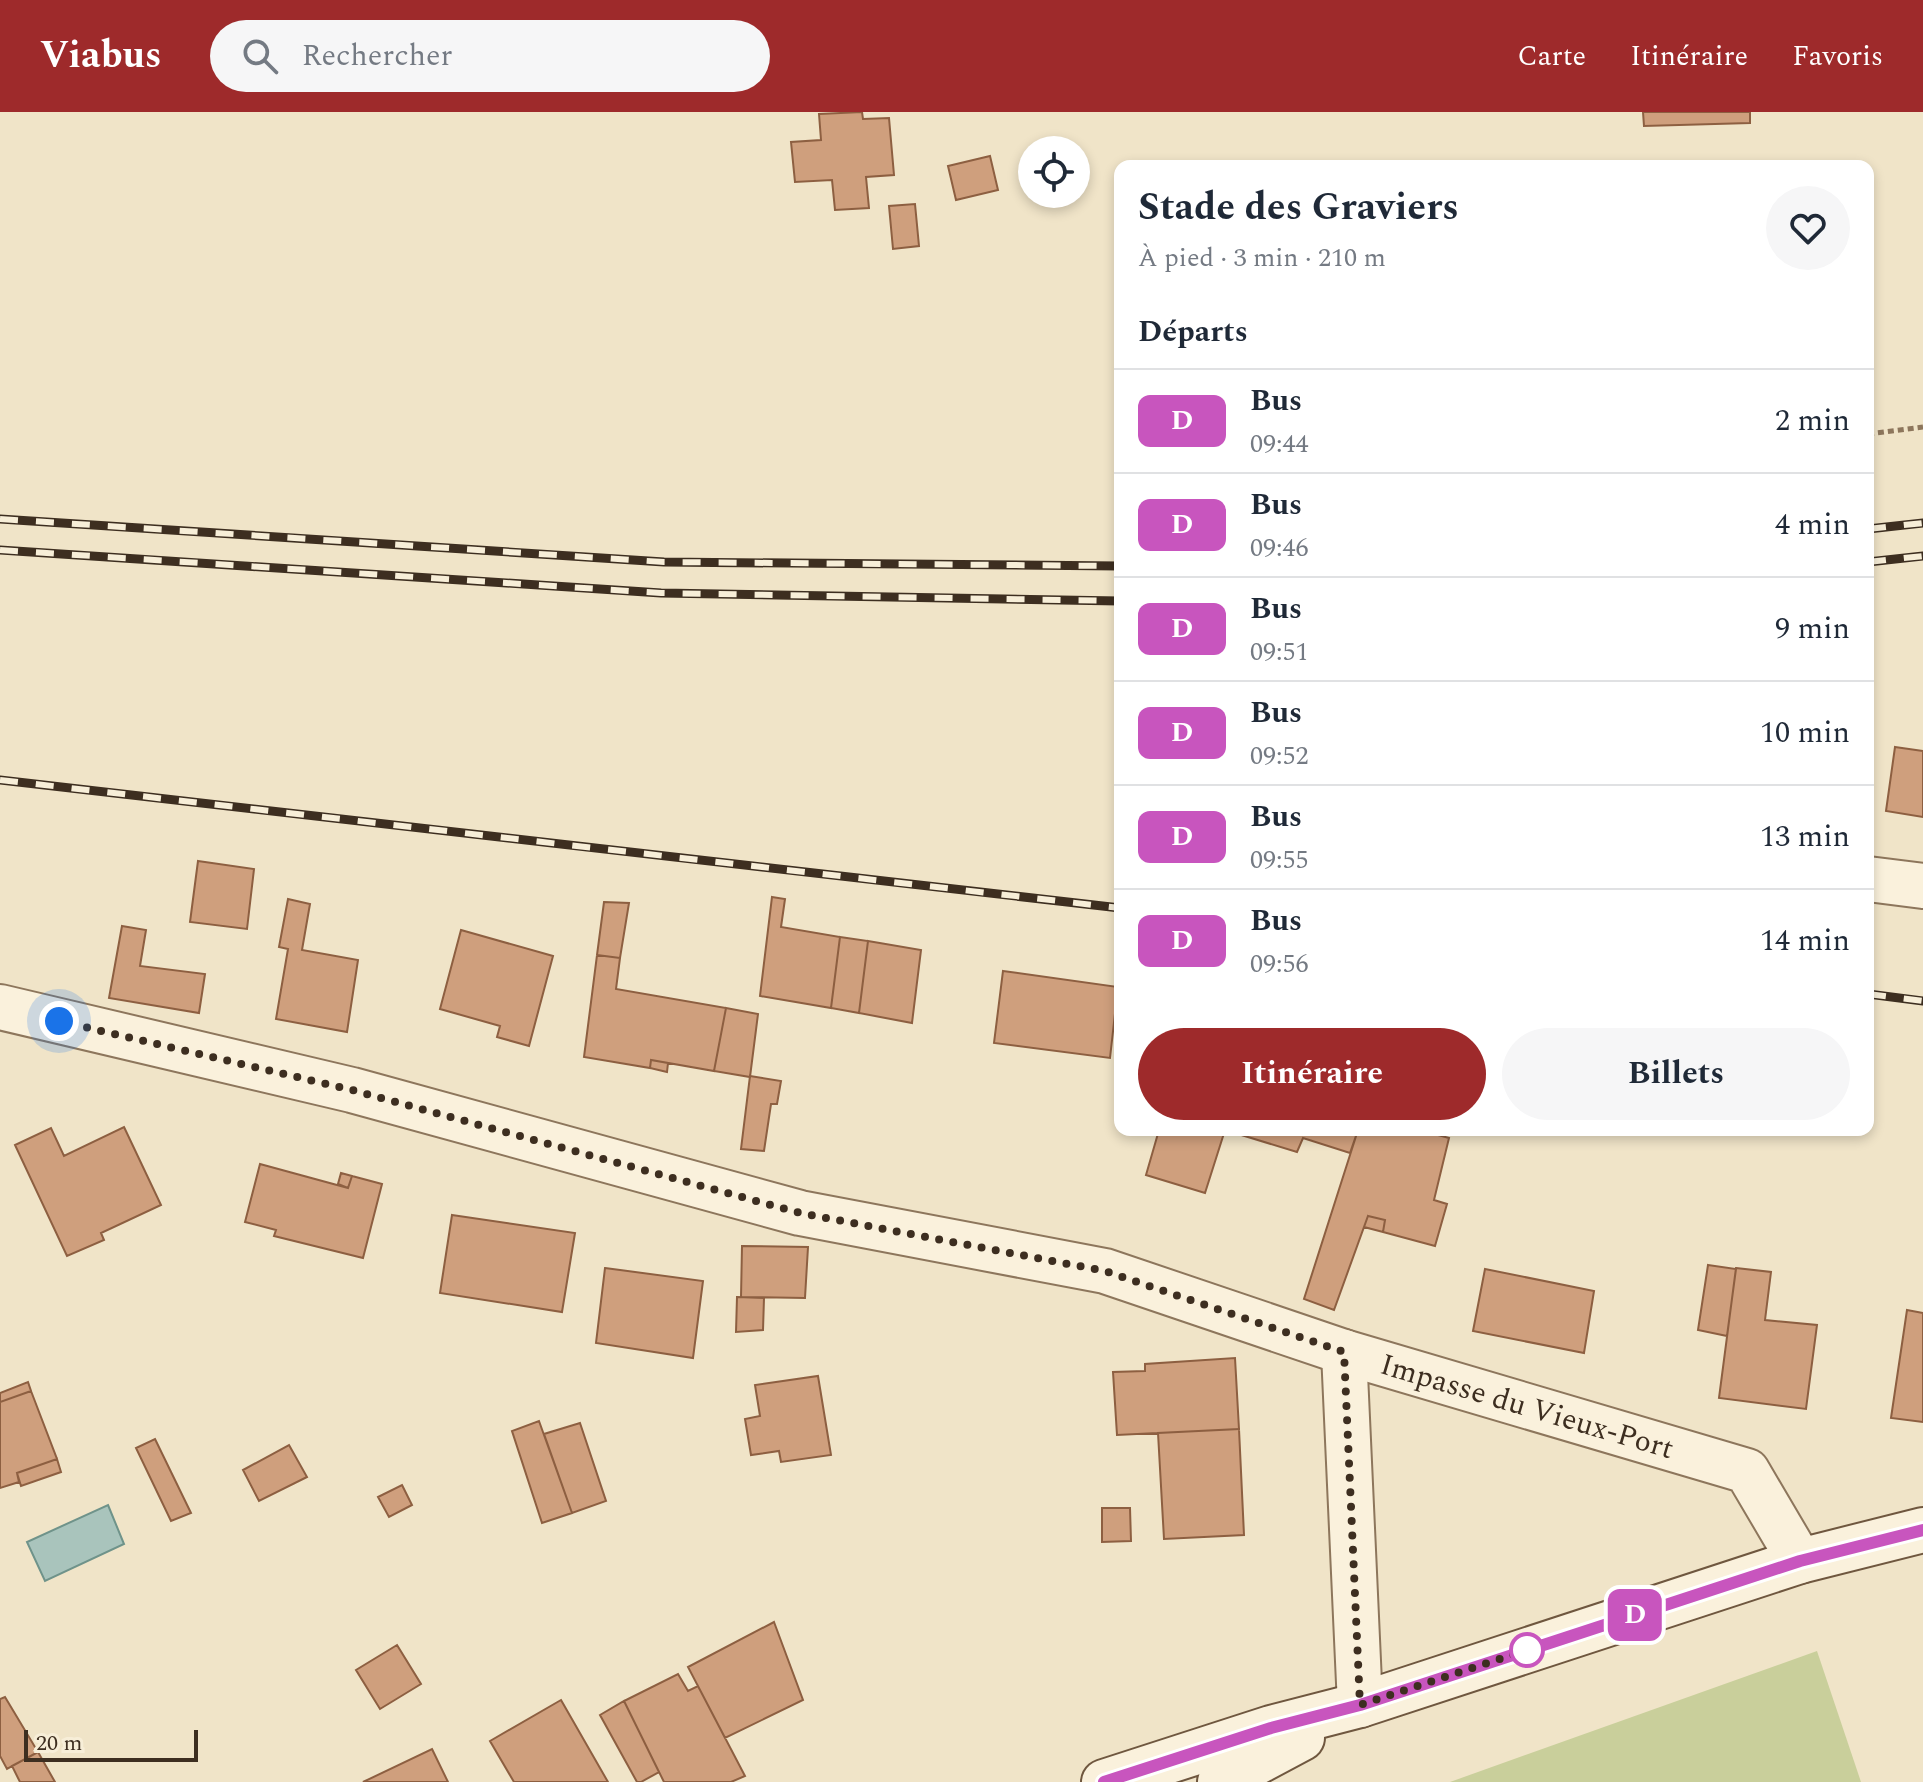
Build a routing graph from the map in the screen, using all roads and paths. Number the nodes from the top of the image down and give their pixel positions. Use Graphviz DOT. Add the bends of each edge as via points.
graph roads {
  1 [pos="1923,427"];
  2 [pos="1874,433"];
  3 [pos="1874,880"];
  4 [pos="1923,886"];
  5 [pos="0,1007"];
  6 [pos="1344,1352"];
  7 [pos="1923,1530"];
  8 [pos="1800,1561"];
  9 [pos="1360,1705"];
  10 [pos="1104,1782"];
  11 [pos="1220,1782"];
  1 -- 2 [label="path"];
  3 -- 4 [label="street"];
  5 -- 6 [label="street, Impasse du Vieux-Port" via="352,1090 800,1213 1105,1271"];
  6 -- 8 [label="street, Impasse du Vieux-Port" via="1747,1471"];
  6 -- 9 [label="street"];
  7 -- 8 [label="street"];
  8 -- 9 [label="street"];
  9 -- 10 [label="street"];
  9 -- 11 [label="street"];
}
